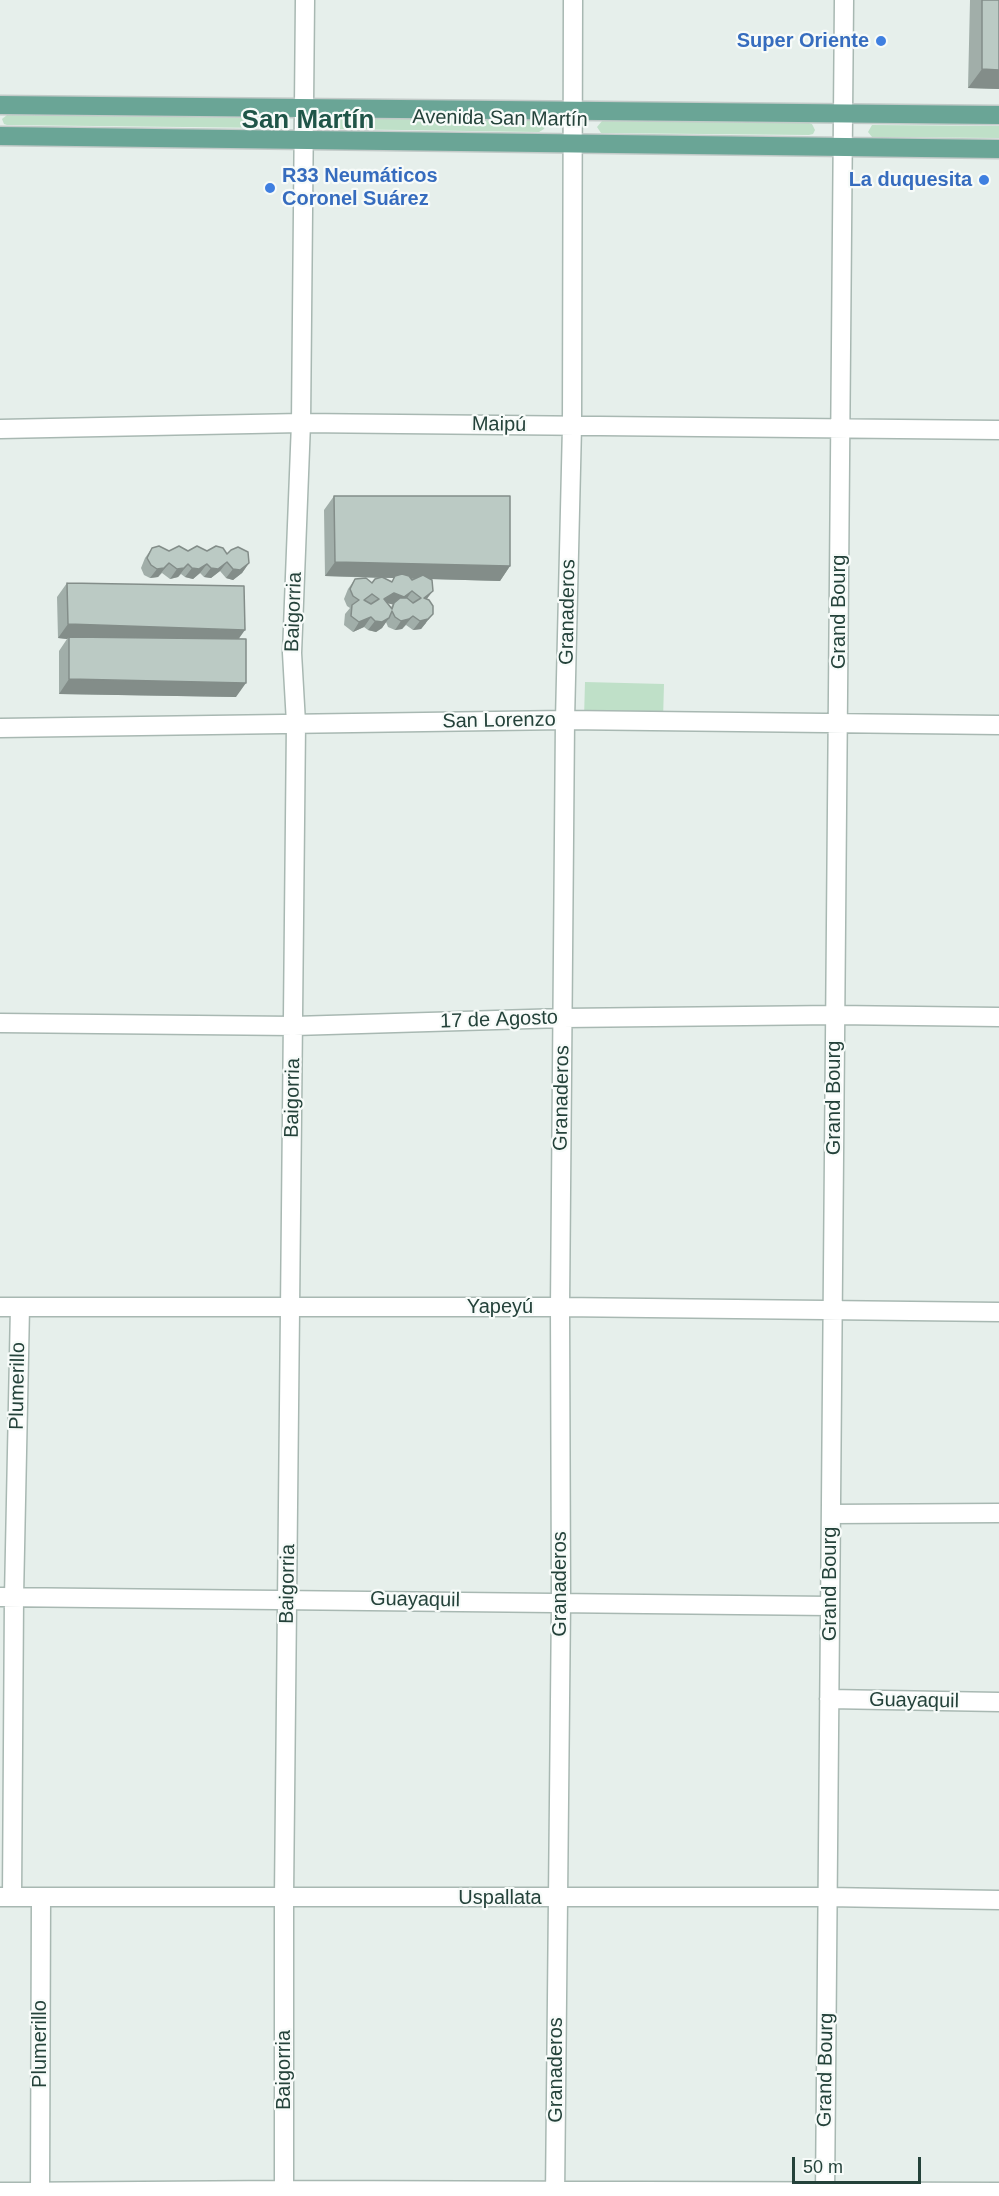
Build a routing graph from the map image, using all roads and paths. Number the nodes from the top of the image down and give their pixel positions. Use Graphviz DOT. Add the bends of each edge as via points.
graph roads {
  1 [pos="305,0"];
  2 [pos="573,0"];
  3 [pos="844,0"];
  4 [pos="0,105"];
  5 [pos="304,108"];
  6 [pos="573,110"];
  7 [pos="842,113"];
  8 [pos="999,115"];
  9 [pos="0,136"];
  10 [pos="303,139"];
  11 [pos="572,143"];
  12 [pos="842,147"];
  13 [pos="999,149"];
  14 [pos="301,423"];
  15 [pos="572,426"];
  16 [pos="0,429"];
  17 [pos="840,429"];
  18 [pos="999,430"];
  19 [pos="565,720"];
  20 [pos="296,723"];
  21 [pos="838,723"];
  22 [pos="999,725"];
  23 [pos="0,728"];
  24 [pos="835,1015"];
  25 [pos="999,1017"];
  26 [pos="563,1018"];
  27 [pos="0,1023"];
  28 [pos="294,1026"];
  29 [pos="0,1307"];
  30 [pos="20,1307"];
  31 [pos="560,1307"];
  32 [pos="291,1308"];
  33 [pos="833,1311"];
  34 [pos="999,1312"];
  35 [pos="999,1513"];
  36 [pos="831,1514"];
  37 [pos="7,1597"];
  38 [pos="288,1599"];
  39 [pos="561,1602"];
  40 [pos="830,1606"];
  41 [pos="829,1699"];
  42 [pos="999,1702"];
  43 [pos="284,1896"];
  44 [pos="6,1897"];
  45 [pos="41,1897"];
  46 [pos="828,1897"];
  47 [pos="557,1898"];
  48 [pos="999,1900"];
  49 [pos="40,2191"];
  50 [pos="0,2192"];
  51 [pos="999,2192"];
  52 [pos="284,2193"];
  53 [pos="555,2193"];
  54 [pos="825,2194"];
  1 -- 5 [label="street, Baigorria"];
  2 -- 6 [label="street, Granaderos"];
  3 -- 7 [label="street, Grand Bourg"];
  4 -- 5 [label="main road, Avenida San Martín"];
  5 -- 6 [label="main road, Avenida San Martín"];
  5 -- 10 [label="street, Baigorria"];
  6 -- 7 [label="main road, Avenida San Martín"];
  6 -- 11 [label="street, Granaderos"];
  7 -- 8 [label="main road, Avenida San Martín"];
  7 -- 12 [label="street, Grand Bourg"];
  9 -- 10 [label="main road, Avenida San Martín"];
  10 -- 11 [label="main road, Avenida San Martín"];
  10 -- 14 [label="street, Baigorria"];
  11 -- 12 [label="main road, Avenida San Martín"];
  11 -- 15 [label="street, Granaderos"];
  12 -- 13 [label="main road, Avenida San Martín"];
  12 -- 17 [label="street, Grand Bourg"];
  14 -- 15 [label="street, Maipú"];
  14 -- 16 [label="street, Maipú"];
  14 -- 20 [label="street, Baigorria" via="292,652"];
  15 -- 17 [label="street, Maipú"];
  15 -- 19 [label="street, Granaderos"];
  17 -- 18 [label="street, Maipú"];
  17 -- 21 [label="street, Grand Bourg"];
  19 -- 20 [label="street, San Lorenzo"];
  19 -- 21 [label="street, San Lorenzo"];
  19 -- 26 [label="street, Granaderos"];
  20 -- 23 [label="street, San Lorenzo"];
  20 -- 28 [label="street, Baigorria"];
  21 -- 22 [label="street, San Lorenzo"];
  21 -- 24 [label="street, Grand Bourg"];
  24 -- 25 [label="street, 17 de Agosto"];
  24 -- 26 [label="street, 17 de Agosto"];
  24 -- 33 [label="street, Grand Bourg"];
  26 -- 28 [label="street, 17 de Agosto"];
  26 -- 31 [label="street, Granaderos"];
  27 -- 28 [label="street, 17 de Agosto"];
  28 -- 32 [label="street, Baigorria"];
  29 -- 30 [label="street, Yapeyú"];
  30 -- 32 [label="street, Yapeyú"];
  30 -- 37 [label="street, Plumerillo"];
  31 -- 32 [label="street, Yapeyú"];
  31 -- 33 [label="street, Yapeyú"];
  31 -- 39 [label="street, Granaderos"];
  32 -- 38 [label="street, Baigorria"];
  33 -- 34 [label="street, Yapeyú"];
  33 -- 36 [label="street, Grand Bourg"];
  35 -- 36 [label="street"];
  36 -- 40 [label="street, Grand Bourg"];
  37 -- 38 [label="street, Guayaquil"];
  37 -- 44 [label="street, Plumerillo"];
  38 -- 39 [label="street, Guayaquil"];
  38 -- 43 [label="street, Baigorria"];
  39 -- 40 [label="street, Guayaquil"];
  39 -- 47 [label="street, Granaderos"];
  40 -- 41 [label="street, Grand Bourg"];
  41 -- 42 [label="street, Guayaquil"];
  41 -- 46 [label="street, Grand Bourg"];
  43 -- 45 [label="street, Uspallata"];
  43 -- 47 [label="street, Uspallata"];
  43 -- 52 [label="street, Baigorria"];
  44 -- 45 [label="street, Uspallata"];
  45 -- 49 [label="street, Plumerillo"];
  46 -- 47 [label="street, Uspallata"];
  46 -- 48 [label="street, Uspallata"];
  46 -- 54 [label="street, Grand Bourg"];
  47 -- 53 [label="street, Granaderos"];
  49 -- 50 [label="street"];
  49 -- 52 [label="street"];
  51 -- 54 [label="street"];
  52 -- 53 [label="street"];
  53 -- 54 [label="street"];
}
